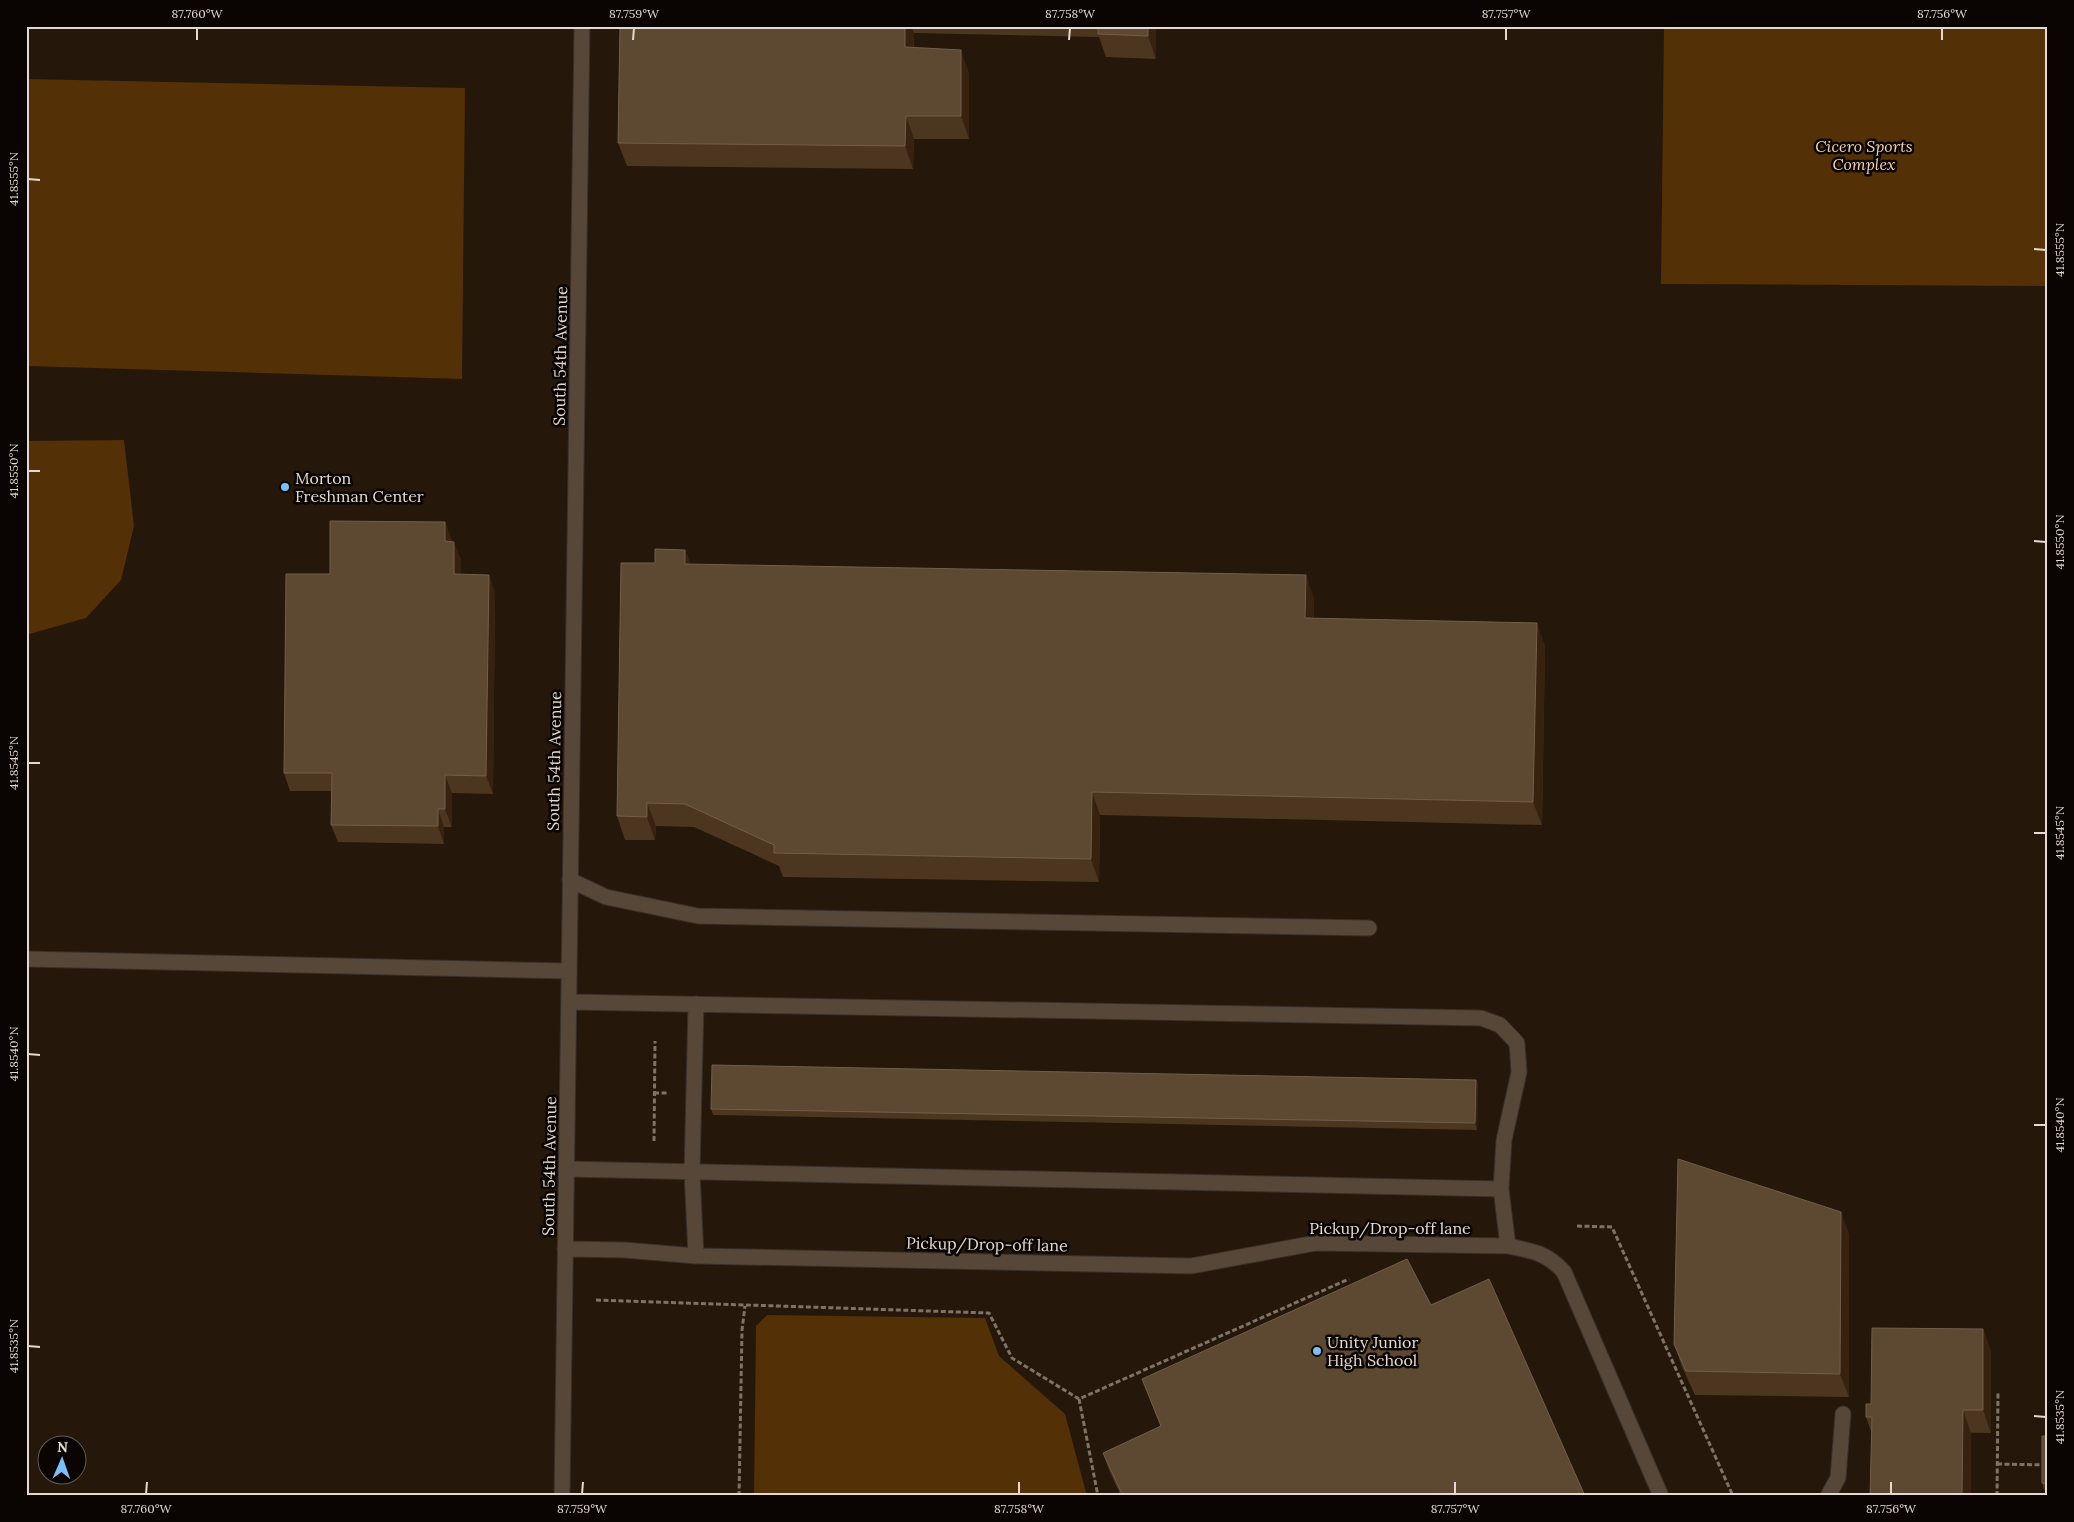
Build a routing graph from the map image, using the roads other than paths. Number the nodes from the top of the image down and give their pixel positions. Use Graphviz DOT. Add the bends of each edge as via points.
graph roads {
  1 [pos="582,26"];
  2 [pos="570,880"];
  3 [pos="1368,928"];
  4 [pos="26,959"];
  5 [pos="569,971"];
  6 [pos="568,1002"];
  7 [pos="696,1004"];
  8 [pos="566,1169"];
  9 [pos="692,1172"];
  10 [pos="1501,1189"];
  11 [pos="1508,1246"];
  12 [pos="565,1250"];
  13 [pos="696,1256"];
  14 [pos="1843,1414"];
  15 [pos="562,1496"];
  16 [pos="1661,1496"];
  17 [pos="1828,1496"];
  1 -- 2 [label="street, South 54th Avenue"];
  2 -- 3 [label="street" via="606,897 698,916"];
  2 -- 5 [label="street, South 54th Avenue"];
  4 -- 5 [label="street"];
  5 -- 6 [label="street, South 54th Avenue"];
  6 -- 7 [label="street"];
  6 -- 8 [label="street, South 54th Avenue"];
  7 -- 9 [label="street"];
  7 -- 10 [label="street" via="1481,1018 1500,1025 1517,1044 1519,1072 1504,1140"];
  8 -- 9 [label="street"];
  8 -- 12 [label="street, South 54th Avenue"];
  9 -- 10 [label="street"];
  9 -- 13 [label="street"];
  10 -- 11 [label="street"];
  11 -- 13 [label="street, Pickup/Drop-off lane" via="1316,1243 1191,1266"];
  11 -- 16 [label="street, Pickup/Drop-off lane" via="1534,1251 1553,1260 1564,1272"];
  12 -- 13 [label="street, Pickup/Drop-off lane" via="625,1250"];
  12 -- 15 [label="street, South 54th Avenue"];
  14 -- 17 [label="street" via="1838,1478"];
}
